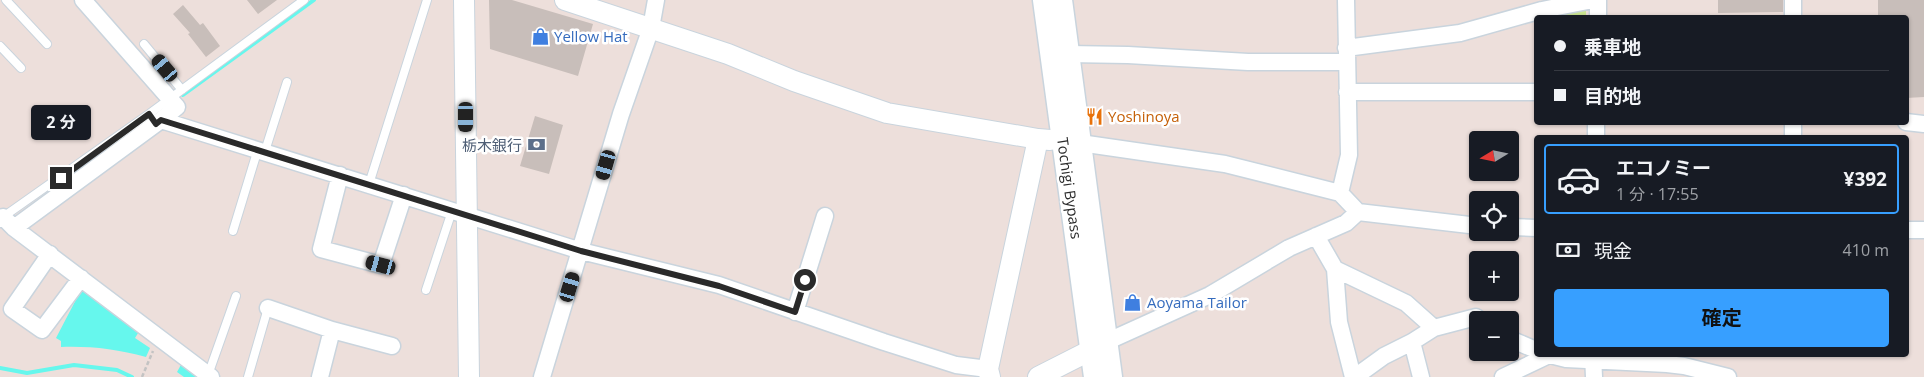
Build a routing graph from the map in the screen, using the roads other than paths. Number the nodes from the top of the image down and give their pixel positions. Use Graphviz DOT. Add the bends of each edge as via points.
graph roads {
  1 [pos="6,0"];
  2 [pos="82,0"];
  3 [pos="304,0"];
  4 [pos="427,0"];
  5 [pos="464,0"];
  6 [pos="565,0"];
  7 [pos="656,0"];
  8 [pos="1044,0"];
  9 [pos="1061,0"];
  10 [pos="1346,0"];
  11 [pos="1593,0"];
  12 [pos="1598,0"];
  13 [pos="1793,0"];
  14 [pos="1598,15"];
  15 [pos="1793,15"];
  16 [pos="651,28"];
  17 [pos="47,44"];
  18 [pos="144,44"];
  19 [pos="0,46"];
  20 [pos="1068,54"];
  21 [pos="1347,55"];
  22 [pos="21,68"];
  23 [pos="287,82"];
  24 [pos="1347,92"];
  25 [pos="1534,92"];
  26 [pos="176,94"];
  27 [pos="155,119"];
  28 [pos="1909,122"];
  29 [pos="1924,124"];
  30 [pos="1038,139"];
  31 [pos="1072,142"];
  32 [pos="261,150"];
  33 [pos="340,175"];
  34 [pos="369,184"];
  35 [pos="1340,193"];
  36 [pos="404,195"];
  37 [pos="459,212"];
  38 [pos="1358,212"];
  39 [pos="825,216"];
  40 [pos="6,221"];
  41 [pos="1469,225"];
  42 [pos="1519,227"];
  43 [pos="1534,228"];
  44 [pos="1909,230"];
  45 [pos="1924,230"];
  46 [pos="233,231"];
  47 [pos="1316,236"];
  48 [pos="581,251"];
  49 [pos="50,254"];
  50 [pos="1335,269"];
  51 [pos="81,278"];
  52 [pos="426,290"];
  53 [pos="236,296"];
  54 [pos="268,308"];
  55 [pos="795,312"];
  56 [pos="1469,319"];
  57 [pos="1434,328"];
  58 [pos="332,330"];
  59 [pos="1412,342"];
  60 [pos="1519,343"];
  61 [pos="392,346"];
  62 [pos="1099,346"];
  63 [pos="1534,349"];
  64 [pos="1546,357"];
  65 [pos="1558,357"];
  66 [pos="1593,358"];
  67 [pos="989,373"];
  68 [pos="210,376"];
  69 [pos="248,377"];
  70 [pos="320,377"];
  71 [pos="469,377"];
  72 [pos="542,377"];
  73 [pos="1038,377"];
  74 [pos="1095,377"];
  75 [pos="1110,377"];
  76 [pos="1354,377"];
  77 [pos="1421,377"];
  78 [pos="1503,377"];
  79 [pos="1594,377"];
  80 [pos="1728,377"];
  1 -- 17 [label="lane"];
  2 -- 26 [label="street"];
  3 -- 26 [label="lane"];
  4 -- 34 [label="lane"];
  5 -- 37 [label="street"];
  6 -- 16 [label="street"];
  7 -- 16 [label="street"];
  8 -- 31 [label="main road, Tochigi Bypass"];
  9 -- 20 [label="main road, Tochigi Bypass"];
  10 -- 21 [label="street"];
  11 -- 21 [label="street" via="1542,10 1460,33"];
  12 -- 14 [label="street"];
  13 -- 15 [label="street"];
  16 -- 30 [label="street" via="887,113"];
  16 -- 48 [label="street" via="621,114"];
  18 -- 26 [label="lane"];
  19 -- 22 [label="lane"];
  20 -- 21 [label="street" via="1248,62"];
  20 -- 31 [label="main road, Tochigi Bypass"];
  21 -- 24 [label="street"];
  23 -- 32 [label="lane"];
  24 -- 25 [label="street"];
  24 -- 35 [label="street" via="1349,155"];
  26 -- 27 [label="street" via="177,106"];
  27 -- 32 [label="street"];
  27 -- 40 [label="street" via="22,221"];
  28 -- 29 [label="street"];
  30 -- 31 [label="street"];
  30 -- 67 [label="street"];
  31 -- 35 [label="street" via="1225,164"];
  31 -- 62 [label="main road, Tochigi Bypass"];
  32 -- 33 [label="street"];
  32 -- 46 [label="lane"];
  33 -- 34 [label="street"];
  33 -- 36 [label="street" via="321,249 381,265"];
  34 -- 36 [label="street"];
  35 -- 38 [label="street"];
  36 -- 37 [label="street"];
  37 -- 48 [label="street"];
  37 -- 52 [label="lane"];
  37 -- 71 [label="street"];
  38 -- 41 [label="street"];
  38 -- 47 [label="street" via="1346,223"];
  39 -- 55 [label="street"];
  40 -- 49 [label="street"];
  42 -- 43 [label="street"];
  44 -- 45 [label="street"];
  47 -- 50 [label="street"];
  47 -- 62 [label="street" via="1288,248 1210,295"];
  48 -- 55 [label="street" via="719,286"];
  48 -- 72 [label="street"];
  49 -- 51 [label="street"];
  49 -- 51 [label="street" via="12,309 42,330"];
  50 -- 57 [label="street" via="1406,303"];
  50 -- 76 [label="street" via="1339,322"];
  51 -- 68 [label="street"];
  53 -- 68 [label="lane"];
  54 -- 58 [label="street"];
  54 -- 69 [label="lane"];
  55 -- 67 [label="street"];
  56 -- 57 [label="street"];
  57 -- 59 [label="street"];
  58 -- 61 [label="street"];
  58 -- 70 [label="street"];
  59 -- 76 [label="street"];
  59 -- 77 [label="street"];
  60 -- 63 [label="street"];
  62 -- 73 [label="street"];
  62 -- 74 [label="main road, Tochigi Bypass"];
  62 -- 75 [label="main road, Tochigi Bypass"];
  64 -- 78 [label="street"];
  65 -- 66 [label="street"];
  66 -- 79 [label="street"];
  66 -- 80 [label="street" via="1684,366"];
}
